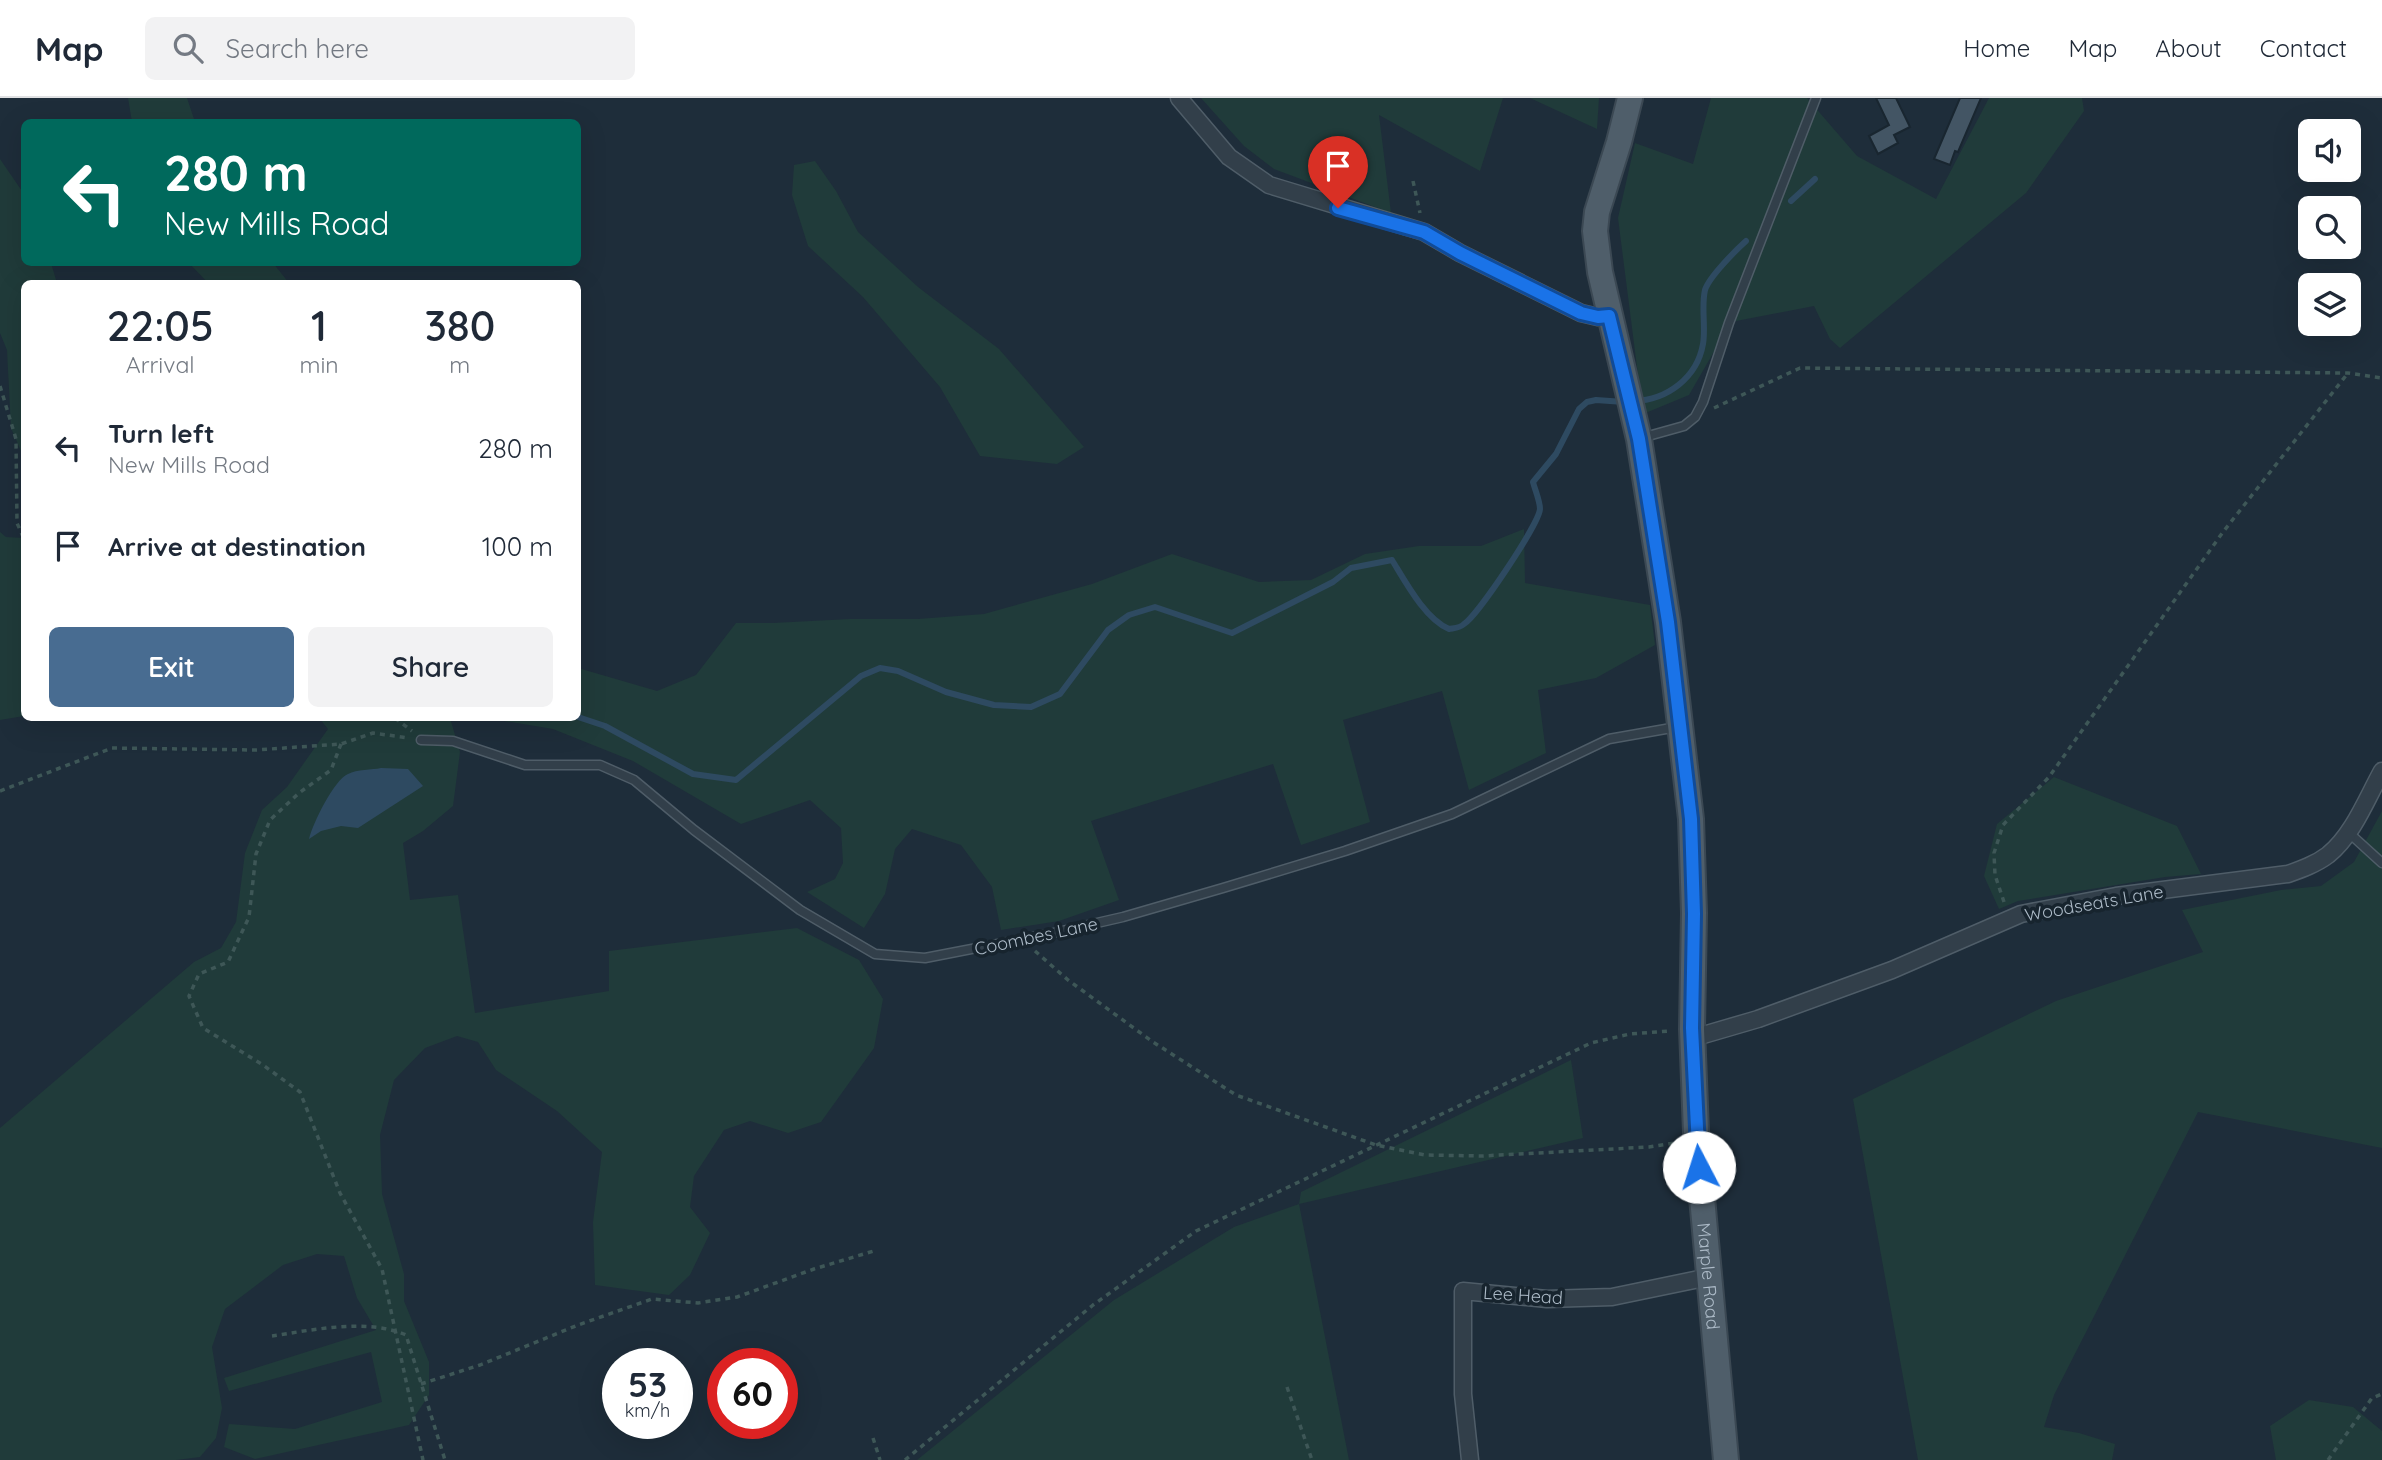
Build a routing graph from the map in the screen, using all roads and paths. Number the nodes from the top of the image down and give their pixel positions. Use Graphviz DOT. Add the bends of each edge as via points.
graph roads {
  1 [pos="1179,98"];
  2 [pos="1630,98"];
  3 [pos="1815,98"];
  4 [pos="1413,181"];
  5 [pos="1424,232"];
  6 [pos="1609,316"];
  7 [pos="2348,373"];
  8 [pos="2382,379"];
  9 [pos="0,386"];
  10 [pos="1695,417"];
  11 [pos="1639,439"];
  12 [pos="21,532"];
  13 [pos="399,721"];
  14 [pos="1680,726"];
  15 [pos="421,740"];
  16 [pos="341,744"];
  17 [pos="2382,771"];
  18 [pos="0,791"];
  19 [pos="2348,832"];
  20 [pos="2382,863"];
  21 [pos="2010,919"];
  22 [pos="1022,940"];
  23 [pos="1693,1033"];
  24 [pos="1697,1139"];
  25 [pos="1376,1145"];
  26 [pos="877,1250"];
  27 [pos="1709,1277"];
  28 [pos="396,1330"];
  29 [pos="272,1336"];
  30 [pos="421,1384"];
  31 [pos="1287,1387"];
  32 [pos="2382,1394"];
  33 [pos="873,1438"];
  34 [pos="423,1460"];
  35 [pos="445,1460"];
  36 [pos="880,1460"];
  37 [pos="905,1460"];
  38 [pos="1312,1460"];
  39 [pos="1470,1460"];
  40 [pos="1726,1460"];
  41 [pos="2328,1460"];
  1 -- 5 [label="street" via="1229,157 1269,185"];
  2 -- 6 [label="main road, Marple Road" via="1595,231"];
  3 -- 10 [label="lane"];
  4 -- 5 [label="path"];
  5 -- 6 [label="street" via="1581,313"];
  6 -- 11 [label="main road, Marple Road"];
  7 -- 8 [label="path"];
  7 -- 10 [label="path" via="1800,368"];
  7 -- 21 [label="path" via="2223,532 2049,777 2003,825 1994,853 1995,875"];
  9 -- 12 [label="path" via="16,439 17,523"];
  10 -- 11 [label="lane" via="1684,426"];
  11 -- 14 [label="main road, Marple Road"];
  13 -- 15 [label="path"];
  14 -- 22 [label="lane, Coombes Lane" via="1609,739 1452,814 1345,851 1124,917"];
  14 -- 23 [label="main road, Marple Road" via="1691,819"];
  15 -- 16 [label="path" via="373,733"];
  15 -- 22 [label="lane, Coombes Lane" via="453,741 525,765 600,765 634,780 800,910 875,954 925,958"];
  16 -- 18 [label="path" via="256,750 112,748"];
  16 -- 28 [label="path" via="331,770 270,820 256,854 244,928 228,962 199,974 189,996 203,1028 300,1092 340,1193 382,1269"];
  17 -- 19 [label="street, Woodseats Lane"];
  19 -- 20 [label="lane"];
  19 -- 21 [label="street, Woodseats Lane" via="2328,855 2288,874 2116,896"];
  21 -- 23 [label="street, Woodseats Lane" via="1892,970 1758,1019"];
  22 -- 25 [label="path" via="1068,981 1236,1095"];
  23 -- 24 [label="main road, Marple Road"];
  23 -- 25 [label="path" via="1630,1034 1591,1043"];
  24 -- 25 [label="path" via="1649,1147 1482,1156 1426,1155"];
  24 -- 27 [label="main road, Marple Road"];
  25 -- 37 [label="path" via="1196,1231 1093,1305"];
  26 -- 30 [label="path" via="737,1297 698,1303 652,1299"];
  27 -- 39 [label="street, Lee Head" via="1612,1297 1547,1299 1463,1291 1463,1394"];
  27 -- 40 [label="main road, Marple Road"];
  28 -- 29 [label="path" via="326,1328"];
  28 -- 30 [label="path" via="406,1335"];
  28 -- 34 [label="path"];
  30 -- 35 [label="path"];
  31 -- 38 [label="path"];
  32 -- 41 [label="path" via="2372,1398"];
  33 -- 36 [label="path"];
}
